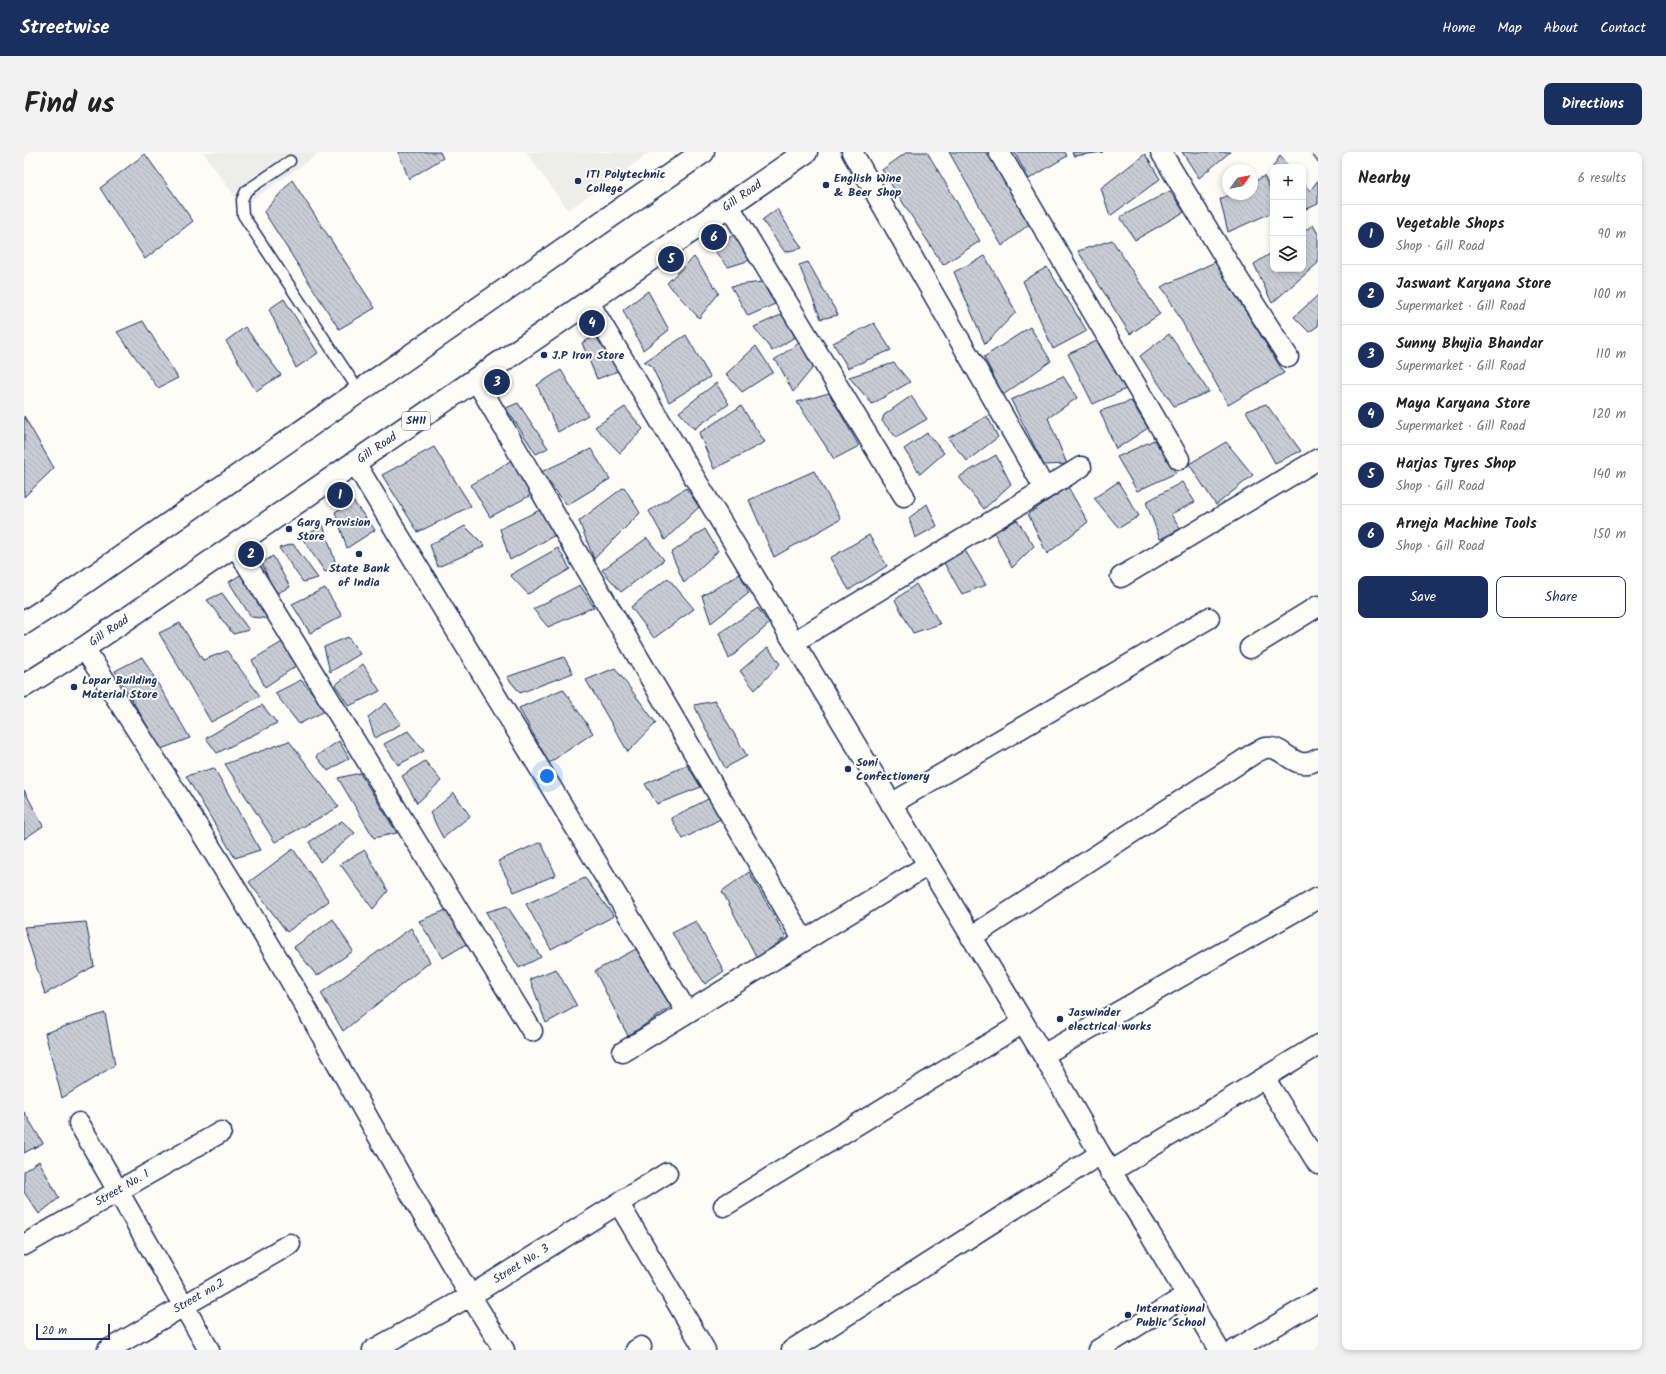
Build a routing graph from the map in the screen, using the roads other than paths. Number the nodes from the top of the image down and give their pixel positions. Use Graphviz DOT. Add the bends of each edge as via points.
graph roads {
  1 [pos="703,152"];
  2 [pos="806,152"];
  3 [pos="852,152"];
  4 [pos="999,152"];
  5 [pos="1161,152"];
  6 [pos="290,161"];
  7 [pos="729,206"];
  8 [pos="589,303"];
  9 [pos="1288,357"];
  10 [pos="476,380"];
  11 [pos="359,391"];
  12 [pos="1179,459"];
  13 [pos="1318,459"];
  14 [pos="355,463"];
  15 [pos="1081,467"];
  16 [pos="1045,489"];
  17 [pos="904,496"];
  18 [pos="235,545"];
  19 [pos="1122,577"];
  20 [pos="1318,606"];
  21 [pos="1210,618"];
  22 [pos="24,623"];
  23 [pos="794,642"];
  24 [pos="84,648"];
  25 [pos="1250,648"];
  26 [pos="24,686"];
  27 [pos="1318,759"];
  28 [pos="891,804"];
  29 [pos="928,865"];
  30 [pos="1318,898"];
  31 [pos="971,937"];
  32 [pos="804,941"];
  33 [pos="687,1012"];
  34 [pos="1023,1023"];
  35 [pos="532,1031"];
  36 [pos="1318,1046"];
  37 [pos="623,1052"];
  38 [pos="1043,1055"];
  39 [pos="1265,1079"];
  40 [pos="79,1123"];
  41 [pos="221,1132"];
  42 [pos="1100,1154"];
  43 [pos="1318,1164"];
  44 [pos="1110,1172"];
  45 [pos="667,1173"];
  46 [pos="117,1190"];
  47 [pos="619,1204"];
  48 [pos="724,1206"];
  49 [pos="290,1244"];
  50 [pos="24,1245"];
  51 [pos="1187,1295"];
  52 [pos="470,1296"];
  53 [pos="1318,1300"];
  54 [pos="183,1306"];
  55 [pos="108,1350"];
  56 [pos="209,1350"];
  57 [pos="373,1350"];
  58 [pos="504,1350"];
  59 [pos="705,1350"];
  60 [pos="792,1350"];
  61 [pos="1098,1350"];
  62 [pos="1219,1350"];
  63 [pos="1235,1350"];
  1 -- 11 [label="main road"];
  2 -- 7 [label="main road, Gill Road / SH11"];
  3 -- 16 [label="street"];
  4 -- 12 [label="street"];
  5 -- 9 [label="street"];
  6 -- 11 [label="lane" via="246,191 242,200 244,215"];
  7 -- 8 [label="main road, Gill Road / SH11"];
  7 -- 17 [label="street"];
  8 -- 10 [label="main road, Gill Road / SH11"];
  8 -- 23 [label="street"];
  10 -- 14 [label="main road, Gill Road / SH11"];
  10 -- 32 [label="street"];
  11 -- 22 [label="main road"];
  13 -- 19 [label="street"];
  14 -- 18 [label="main road, Gill Road / SH11"];
  14 -- 33 [label="street"];
  15 -- 16 [label="street"];
  16 -- 23 [label="street"];
  18 -- 24 [label="main road, Gill Road / SH11"];
  18 -- 35 [label="street"];
  20 -- 25 [label="street"];
  21 -- 28 [label="street"];
  23 -- 28 [label="street"];
  24 -- 26 [label="main road, Gill Road / SH11"];
  24 -- 52 [label="street" via="196,821"];
  27 -- 31 [label="street" via="1306,764 1266,748 1256,752"];
  28 -- 29 [label="street"];
  29 -- 31 [label="street"];
  29 -- 32 [label="street"];
  30 -- 38 [label="street"];
  31 -- 34 [label="street"];
  32 -- 33 [label="street"];
  33 -- 37 [label="street"];
  34 -- 38 [label="street"];
  34 -- 48 [label="street"];
  36 -- 39 [label="street"];
  38 -- 42 [label="street"];
  39 -- 43 [label="street"];
  39 -- 44 [label="street"];
  40 -- 46 [label="street"];
  41 -- 46 [label="street, Street No. 1"];
  42 -- 44 [label="street"];
  42 -- 60 [label="street"];
  44 -- 51 [label="street"];
  45 -- 47 [label="street, Street No. 3"];
  46 -- 50 [label="street, Street No. 1"];
  46 -- 54 [label="street"];
  47 -- 52 [label="street, Street No. 3"];
  47 -- 59 [label="street"];
  49 -- 54 [label="street, Street no.2"];
  51 -- 61 [label="street"];
  51 -- 62 [label="street"];
  52 -- 57 [label="street, Street No. 3"];
  52 -- 58 [label="street"];
  53 -- 63 [label="street"];
  54 -- 55 [label="street, Street no.2"];
  54 -- 56 [label="street"];
}
